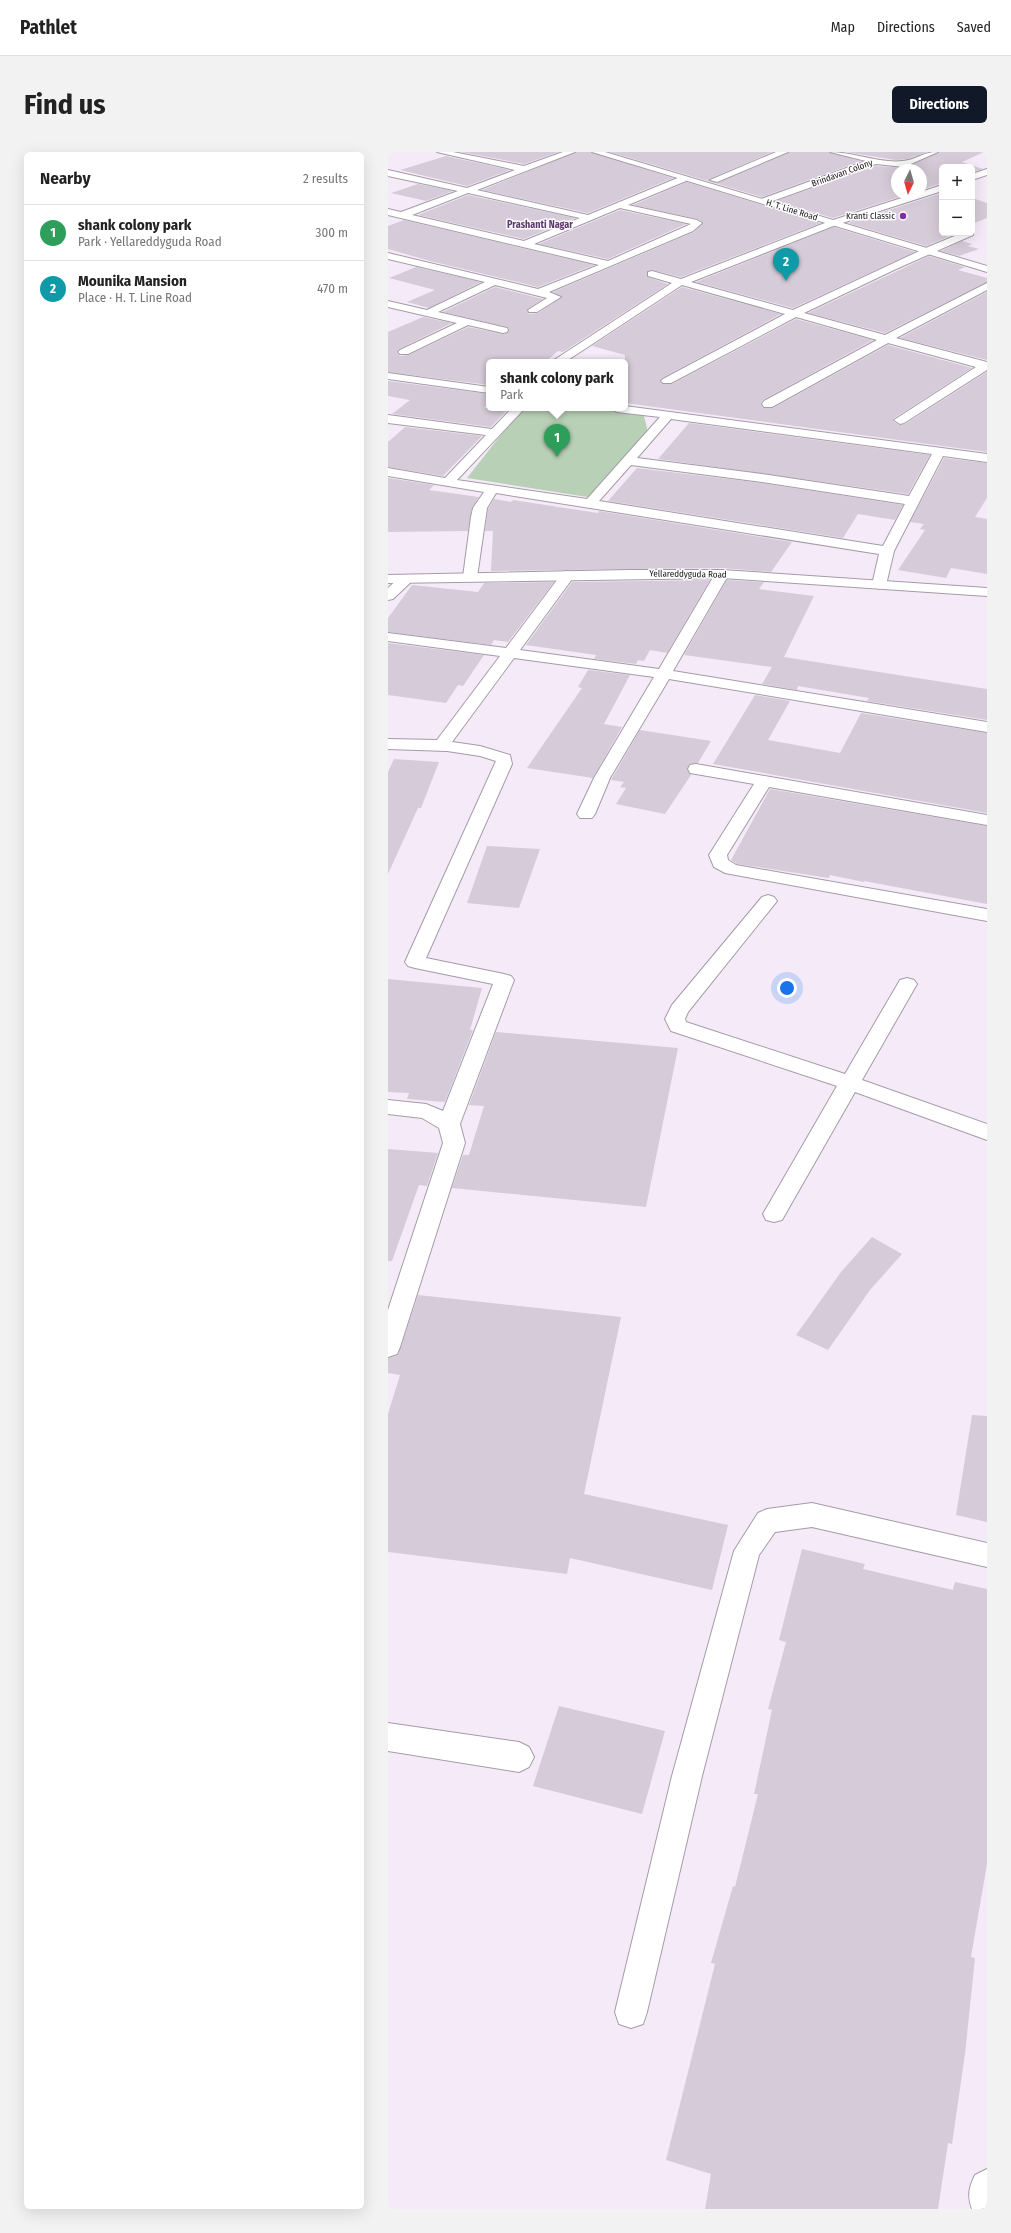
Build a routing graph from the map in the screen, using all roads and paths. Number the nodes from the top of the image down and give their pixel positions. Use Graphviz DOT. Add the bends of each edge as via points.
graph roads {
  1 [pos="441,152"];
  2 [pos="571,152"];
  3 [pos="596,152"];
  4 [pos="618,152"];
  5 [pos="784,152"];
  6 [pos="834,152"];
  7 [pos="934,152"];
  8 [pos="875,160"];
  9 [pos="524,169"];
  10 [pos="987,172"];
  11 [pos="388,173"];
  12 [pos="975,177"];
  13 [pos="683,179"];
  14 [pos="714,180"];
  15 [pos="939,189"];
  16 [pos="465,190"];
  17 [pos="774,198"];
  18 [pos="764,201"];
  19 [pos="617,205"];
  20 [pos="388,212"];
  21 [pos="402,215"];
  22 [pos="587,217"];
  23 [pos="845,219"];
  24 [pos="388,220"];
  25 [pos="833,223"];
  26 [pos="963,236"];
  27 [pos="525,244"];
  28 [pos="932,249"];
  29 [pos="388,256"];
  30 [pos="987,263"];
  31 [pos="609,264"];
  32 [pos="987,269"];
  33 [pos="652,274"];
  34 [pos="495,281"];
  35 [pos="683,282"];
  36 [pos="987,286"];
  37 [pos="539,292"];
  38 [pos="388,304"];
  39 [pos="533,310"];
  40 [pos="428,313"];
  41 [pos="795,313"];
  42 [pos="467,322"];
  43 [pos="503,330"];
  44 [pos="886,338"];
  45 [pos="404,352"];
  46 [pos="562,359"];
  47 [pos="986,365"];
  48 [pos="388,376"];
  49 [pos="667,381"];
  50 [pos="486,390"];
  51 [pos="768,404"];
  52 [pos="628,410"];
  53 [pos="516,411"];
  54 [pos="668,415"];
  55 [pos="388,419"];
  56 [pos="900,420"];
  57 [pos="495,433"];
  58 [pos="938,452"];
  59 [pos="987,458"];
  60 [pos="628,461"];
  61 [pos="388,472"];
  62 [pos="448,482"];
  63 [pos="492,489"];
  64 [pos="913,501"];
  65 [pos="590,503"];
  66 [pos="887,550"];
  67 [pos="722,574"];
  68 [pos="568,575"];
  69 [pos="470,577"];
  70 [pos="388,579"];
  71 [pos="406,579"];
  72 [pos="879,585"];
  73 [pos="987,592"];
  74 [pos="388,596"];
  75 [pos="388,637"];
  76 [pos="509,653"];
  77 [pos="664,674"];
  78 [pos="987,727"];
  79 [pos="388,744"];
  80 [pos="440,746"];
  81 [pos="696,769"];
  82 [pos="764,781"];
  83 [pos="586,814"];
  84 [pos="987,820"];
  85 [pos="768,901"];
  86 [pos="987,915"];
  87 [pos="907,984"];
  88 [pos="850,1083"];
  89 [pos="388,1107"];
  90 [pos="449,1124"];
  91 [pos="987,1132"];
  92 [pos="774,1214"];
  93 [pos="393,1316"];
  94 [pos="388,1347"];
  95 [pos="987,1555"];
  96 [pos="388,1737"];
  97 [pos="519,1757"];
  98 [pos="632,2012"];
  1 -- 9 [label="street"];
  2 -- 9 [label="street"];
  3 -- 13 [label="street, H. T. Line Road"];
  4 -- 14 [label="street, H. T. Line Road"];
  5 -- 14 [label="street"];
  6 -- 8 [label="street"];
  7 -- 8 [label="street, Brindavan Colony" via="904,164"];
  8 -- 17 [label="street, Brindavan Colony"];
  9 -- 16 [label="street"];
  10 -- 12 [label="street"];
  11 -- 16 [label="street"];
  13 -- 18 [label="street, H. T. Line Road"];
  13 -- 19 [label="street"];
  14 -- 17 [label="street, H. T. Line Road"];
  15 -- 23 [label="street"];
  16 -- 21 [label="street"];
  16 -- 22 [label="street"];
  17 -- 18 [label="street, Brindavan Colony"];
  17 -- 23 [label="street, H. T. Line Road"];
  18 -- 25 [label="street, H. T. Line Road"];
  19 -- 22 [label="street"];
  19 -- 31 [label="street" via="697,223 690,229"];
  20 -- 21 [label="street"];
  21 -- 24 [label="street"];
  21 -- 27 [label="street"];
  22 -- 27 [label="street"];
  23 -- 25 [label="street"];
  23 -- 28 [label="street, H. T. Line Road"];
  25 -- 28 [label="street, H. T. Line Road"];
  25 -- 35 [label="street"];
  26 -- 28 [label="street"];
  27 -- 31 [label="street"];
  28 -- 30 [label="street, H. T. Line Road"];
  28 -- 32 [label="street, H. T. Line Road"];
  28 -- 41 [label="street"];
  29 -- 34 [label="street"];
  31 -- 37 [label="street"];
  33 -- 35 [label="street"];
  34 -- 37 [label="street"];
  34 -- 40 [label="street"];
  35 -- 41 [label="street"];
  35 -- 46 [label="street"];
  36 -- 44 [label="street"];
  37 -- 39 [label="street" via="556,297"];
  38 -- 40 [label="street"];
  40 -- 42 [label="street"];
  41 -- 44 [label="street"];
  41 -- 49 [label="street"];
  42 -- 43 [label="street"];
  42 -- 45 [label="street"];
  44 -- 47 [label="street"];
  44 -- 51 [label="street"];
  47 -- 56 [label="street"];
  48 -- 50 [label="street"];
  52 -- 54 [label="street"];
  53 -- 57 [label="street"];
  54 -- 58 [label="street"];
  54 -- 60 [label="street"];
  55 -- 57 [label="street"];
  57 -- 62 [label="street"];
  58 -- 59 [label="street"];
  58 -- 64 [label="street"];
  60 -- 64 [label="street"];
  60 -- 65 [label="street"];
  61 -- 62 [label="street"];
  62 -- 63 [label="street"];
  63 -- 65 [label="street"];
  63 -- 69 [label="street" via="480,508"];
  64 -- 66 [label="street"];
  65 -- 66 [label="street"];
  66 -- 72 [label="street"];
  67 -- 68 [label="street, Yellareddyguda Road"];
  67 -- 72 [label="street, Yellareddyguda Road"];
  67 -- 77 [label="street"];
  68 -- 69 [label="street, Yellareddyguda Road"];
  68 -- 76 [label="street"];
  69 -- 71 [label="street, Yellareddyguda Road"];
  70 -- 71 [label="street, Yellareddyguda Road"];
  71 -- 74 [label="street"];
  72 -- 73 [label="street, Yellareddyguda Road"];
  75 -- 76 [label="street"];
  76 -- 77 [label="street"];
  76 -- 80 [label="street"];
  77 -- 78 [label="street"];
  77 -- 83 [label="street" via="602,778"];
  79 -- 80 [label="street"];
  80 -- 90 [label="street" via="494,753 504,758 504,764 415,962 504,980"];
  81 -- 82 [label="street"];
  82 -- 84 [label="street"];
  82 -- 86 [label="street" via="718,855 720,864 731,869"];
  85 -- 88 [label="street" via="679,1010 675,1019 678,1026"];
  87 -- 88 [label="street"];
  88 -- 91 [label="street"];
  88 -- 92 [label="street"];
  89 -- 90 [label="street" via="426,1111"];
  90 -- 93 [label="street" via="454,1142"];
  93 -- 94 [label="street"];
  95 -- 98 [label="street" via="812,1515 767,1521 747,1551 687,1776"];
  96 -- 97 [label="street"];
}
